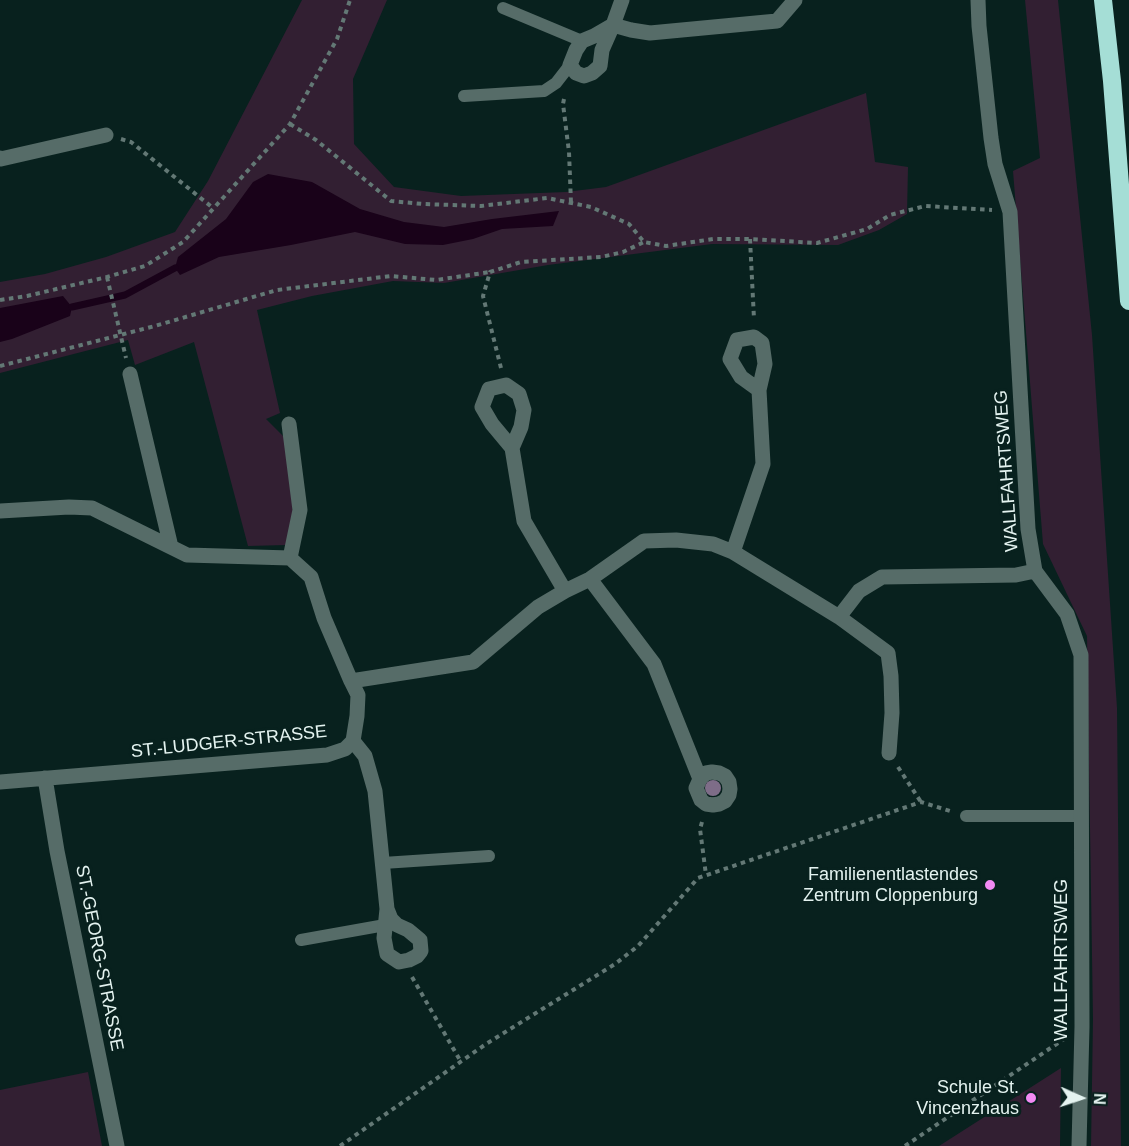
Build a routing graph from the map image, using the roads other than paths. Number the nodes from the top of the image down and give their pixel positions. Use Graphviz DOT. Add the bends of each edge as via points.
graph roads {
  1 [pos="622,0"];
  2 [pos="795,0"];
  3 [pos="978,0"];
  4 [pos="1103,0"];
  5 [pos="503,8"];
  6 [pos="613,25"];
  7 [pos="582,41"];
  8 [pos="573,69"];
  9 [pos="464,96"];
  10 [pos="106,135"];
  11 [pos="0,158"];
  12 [pos="1129,301"];
  13 [pos="130,374"];
  14 [pos="759,390"];
  15 [pos="289,424"];
  16 [pos="512,448"];
  17 [pos="0,511"];
  18 [pos="171,547"];
  19 [pos="733,552"];
  20 [pos="290,558"];
  21 [pos="1035,571"];
  22 [pos="590,579"];
  23 [pos="565,591"];
  24 [pos="839,617"];
  25 [pos="351,681"];
  26 [pos="352,741"];
  27 [pos="889,753"];
  28 [pos="45,778"];
  29 [pos="700,779"];
  30 [pos="0,782"];
  31 [pos="966,816"];
  32 [pos="1081,816"];
  33 [pos="489,856"];
  34 [pos="383,862"];
  35 [pos="387,909"];
  36 [pos="385,925"];
  37 [pos="301,940"];
  38 [pos="117,1146"];
  39 [pos="1079,1146"];
  1 -- 6 [label="street"];
  2 -- 6 [label="street" via="777,21 650,33"];
  3 -- 21 [label="street, WALLFAHRTSWEG" via="995,164 1010,212 1028,529"];
  4 -- 12 [label="highway"];
  5 -- 7 [label="lane"];
  6 -- 7 [label="street"];
  6 -- 8 [label="street" via="600,66 584,76"];
  7 -- 8 [label="street"];
  8 -- 9 [label="lane" via="544,91"];
  10 -- 11 [label="street"];
  13 -- 18 [label="street"];
  14 -- 14 [label="street" via="765,364 762,343 754,338 737,340 730,359 741,377"];
  14 -- 19 [label="street" via="763,465"];
  15 -- 20 [label="street" via="300,510"];
  16 -- 16 [label="street" via="524,410 519,394 506,386 489,389 482,407"];
  16 -- 23 [label="street" via="524,521"];
  17 -- 18 [label="street" via="92,508"];
  18 -- 20 [label="street" via="187,555"];
  19 -- 22 [label="street" via="713,544 644,541"];
  19 -- 24 [label="street"];
  20 -- 25 [label="street, ST.-LUDGER-STRASSE" via="310,577"];
  21 -- 24 [label="street" via="1016,575 882,577 859,591"];
  21 -- 32 [label="street, WALLFAHRTSWEG" via="1067,614 1081,655"];
  22 -- 23 [label="street"];
  22 -- 29 [label="street" via="654,664"];
  23 -- 25 [label="street" via="538,607 472,662"];
  24 -- 27 [label="street" via="888,653 892,713"];
  25 -- 26 [label="street, ST.-LUDGER-STRASSE" via="358,695"];
  26 -- 28 [label="street, ST.-LUDGER-STRASSE" via="345,749 327,755"];
  26 -- 34 [label="street" via="364,756 375,791"];
  28 -- 30 [label="street, ST.-LUDGER-STRASSE"];
  28 -- 38 [label="street, ST.-GEORG-STRASSE"];
  29 -- 29 [label="street" via="696,788 701,800 713,805 725,801 730,789 725,776 712,772"];
  31 -- 32 [label="lane"];
  32 -- 39 [label="street, WALLFAHRTSWEG"];
  33 -- 34 [label="lane"];
  34 -- 35 [label="street"];
  35 -- 36 [label="street"];
  35 -- 36 [label="street" via="397,925 420,940 421,951 417,956 399,962 387,954"];
  36 -- 37 [label="lane"];
}
